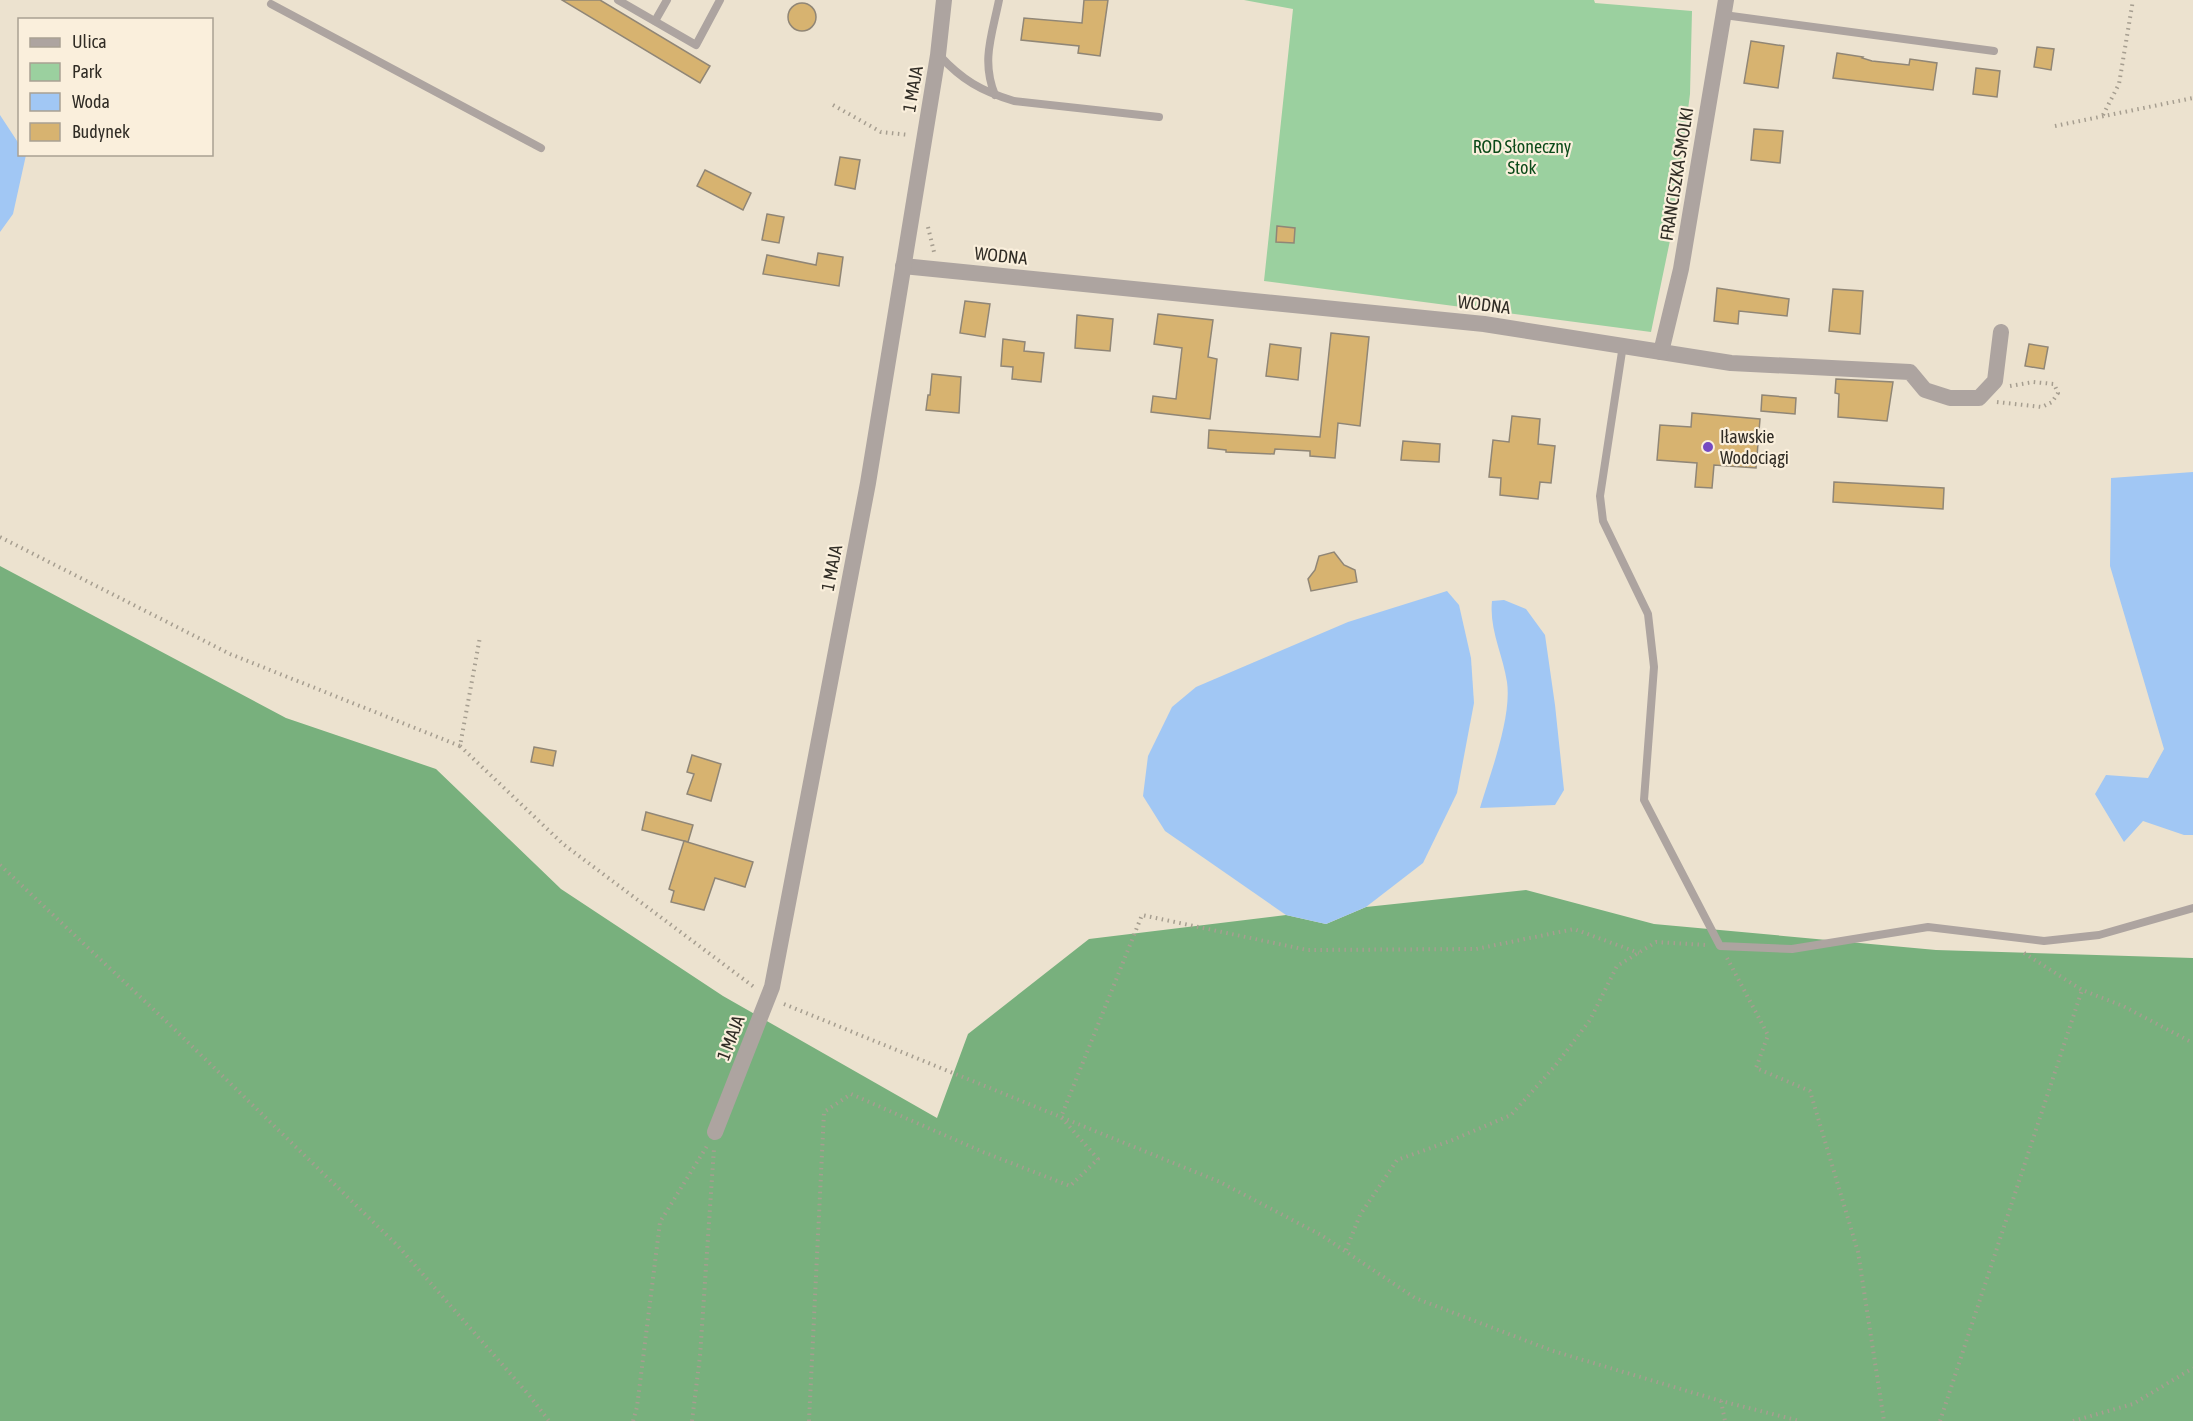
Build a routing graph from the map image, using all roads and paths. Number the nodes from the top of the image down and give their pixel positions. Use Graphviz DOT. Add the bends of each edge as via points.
graph roads {
  1 [pos="618,0"];
  2 [pos="667,0"];
  3 [pos="720,0"];
  4 [pos="944,0"];
  5 [pos="999,0"];
  6 [pos="2133,0"];
  7 [pos="271,4"];
  8 [pos="1725,8"];
  9 [pos="655,21"];
  10 [pos="1994,51"];
  11 [pos="938,55"];
  12 [pos="994,95"];
  13 [pos="2193,98"];
  14 [pos="833,105"];
  15 [pos="2102,115"];
  16 [pos="1159,117"];
  17 [pos="2055,126"];
  18 [pos="924,137"];
  19 [pos="541,148"];
  20 [pos="927,219"];
  21 [pos="903,266"];
  22 [pos="932,269"];
  23 [pos="2001,332"];
  24 [pos="1623,345"];
  25 [pos="1661,352"];
  26 [pos="1981,397"];
  27 [pos="0,537"];
  28 [pos="480,637"];
  29 [pos="460,746"];
  30 [pos="0,865"];
  31 [pos="2193,908"];
  32 [pos="1995,935"];
  33 [pos="1720,946"];
  34 [pos="1639,953"];
  35 [pos="2082,990"];
  36 [pos="768,997"];
  37 [pos="2193,1043"];
  38 [pos="1061,1117"];
  39 [pos="715,1132"];
  40 [pos="1346,1250"];
  41 [pos="2193,1368"];
  42 [pos="1721,1401"];
  43 [pos="549,1421"];
  44 [pos="633,1421"];
  45 [pos="692,1421"];
  46 [pos="809,1421"];
  47 [pos="1725,1421"];
  48 [pos="1800,1421"];
  49 [pos="1884,1421"];
  50 [pos="1940,1421"];
  51 [pos="2073,1421"];
  1 -- 9 [label="lane"];
  2 -- 9 [label="lane"];
  3 -- 9 [label="lane" via="696,45"];
  4 -- 11 [label="street, 1 MAJA"];
  5 -- 12 [label="lane" via="987,62"];
  6 -- 15 [label="path" via="2119,84"];
  7 -- 19 [label="lane"];
  8 -- 10 [label="lane"];
  8 -- 25 [label="street, FRANCISZKA SMOLKI" via="1681,268"];
  11 -- 12 [label="lane" via="974,86"];
  11 -- 18 [label="street, 1 MAJA"];
  12 -- 16 [label="lane" via="1014,101"];
  13 -- 15 [label="path"];
  14 -- 18 [label="path" via="881,132"];
  15 -- 17 [label="path"];
  18 -- 21 [label="street, 1 MAJA"];
  20 -- 22 [label="path" via="934,251"];
  21 -- 22 [label="street, WODNA"];
  21 -- 36 [label="street, 1 MAJA" via="868,483"];
  22 -- 24 [label="street, WODNA" via="1484,324"];
  23 -- 26 [label="street" via="1995,381"];
  24 -- 25 [label="street, WODNA"];
  24 -- 33 [label="lane" via="1600,496 1603,521 1648,614 1654,667 1644,800"];
  25 -- 26 [label="street, WODNA" via="1731,363 1910,372 1925,390 1950,398"];
  26 -- 26 [label="path" via="2042,407 2058,393 2054,384 2033,382"];
  27 -- 29 [label="path" via="230,654"];
  28 -- 29 [label="path"];
  29 -- 36 [label="path" via="563,844"];
  30 -- 43 [label="path" via="398,1246"];
  31 -- 32 [label="lane" via="2099,935 2044,940"];
  32 -- 33 [label="lane" via="1928,927 1792,950"];
  32 -- 35 [label="path"];
  33 -- 34 [label="path" via="1656,942"];
  33 -- 49 [label="path" via="1768,1035 1756,1068 1810,1091 1858,1252"];
  34 -- 38 [label="path" via="1574,929 1476,949 1307,950 1142,915"];
  34 -- 40 [label="path" via="1617,966 1590,1020 1511,1115 1397,1160 1360,1215"];
  35 -- 37 [label="path" via="2123,1006"];
  35 -- 50 [label="path"];
  36 -- 38 [label="path"];
  36 -- 39 [label="street, 1 MAJA"];
  38 -- 40 [label="path" via="1220,1182"];
  38 -- 46 [label="path" via="1098,1160 1070,1186 851,1094 824,1112"];
  39 -- 44 [label="path" via="660,1222"];
  39 -- 45 [label="path"];
  40 -- 42 [label="path" via="1415,1298 1553,1351"];
  41 -- 51 [label="path" via="2133,1404"];
  42 -- 47 [label="path"];
  42 -- 48 [label="path"];
}
